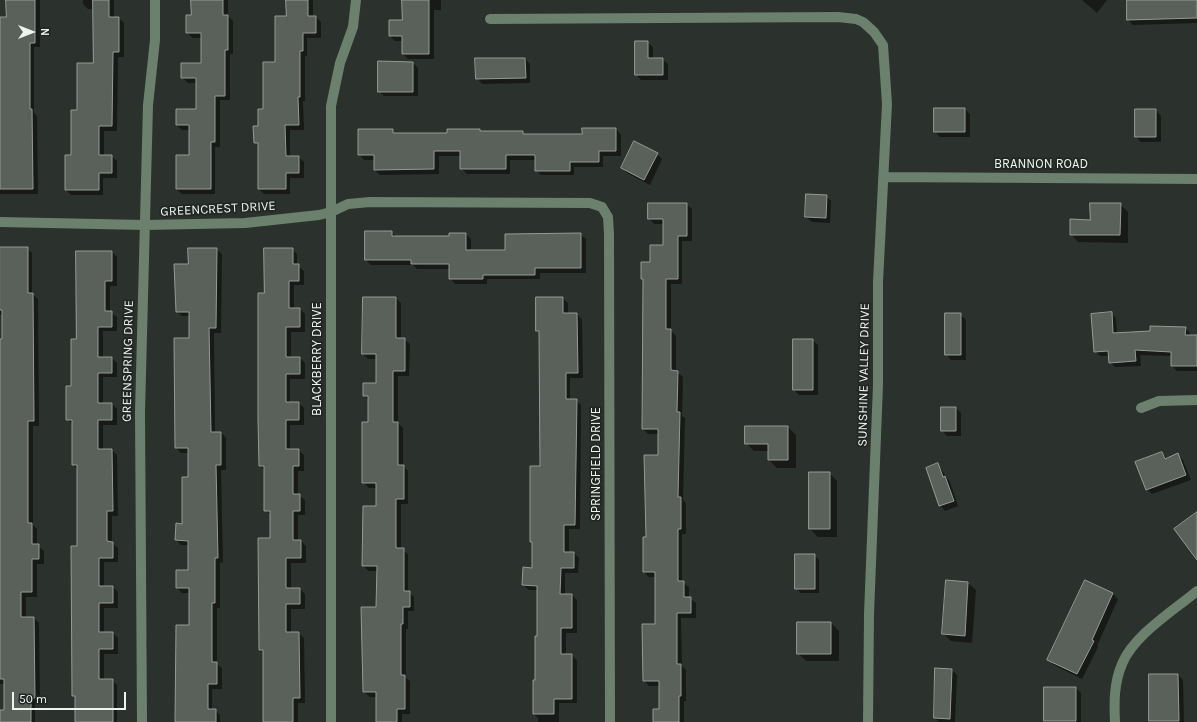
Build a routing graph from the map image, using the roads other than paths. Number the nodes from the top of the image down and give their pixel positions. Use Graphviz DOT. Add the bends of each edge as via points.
graph roads {
  1 [pos="155,0"];
  2 [pos="356,0"];
  3 [pos="490,18"];
  4 [pos="884,177"];
  5 [pos="1197,179"];
  6 [pos="602,207"];
  7 [pos="331,212"];
  8 [pos="0,222"];
  9 [pos="144,225"];
  10 [pos="1197,400"];
  11 [pos="1141,408"];
  12 [pos="1197,591"];
  13 [pos="142,722"];
  14 [pos="331,722"];
  15 [pos="610,722"];
  16 [pos="868,722"];
  17 [pos="1115,722"];
  1 -- 9 [label="street, GREENSPRING DRIVE"];
  2 -- 7 [label="street, BLACKBERRY DRIVE" via="353,27 340,63 331,106"];
  3 -- 4 [label="street, SUNSHINE VALLEY DRIVE" via="856,19 874,32 883,45 887,104"];
  4 -- 5 [label="street, BRANNON ROAD"];
  4 -- 16 [label="street, SUNSHINE VALLEY DRIVE" via="878,282 878,385 869,614"];
  6 -- 7 [label="street, GREENCREST DRIVE" via="590,203 370,202 348,204"];
  6 -- 15 [label="street, SPRINGFIELD DRIVE" via="608,217 609,234"];
  7 -- 9 [label="street, GREENCREST DRIVE" via="245,223"];
  7 -- 14 [label="street, BLACKBERRY DRIVE"];
  8 -- 9 [label="street, GREENCREST DRIVE"];
  9 -- 13 [label="street, GREENSPRING DRIVE" via="140,412"];
  10 -- 11 [label="street" via="1159,401"];
  12 -- 17 [label="street" via="1139,638 1122,663 1114,695"];
}
